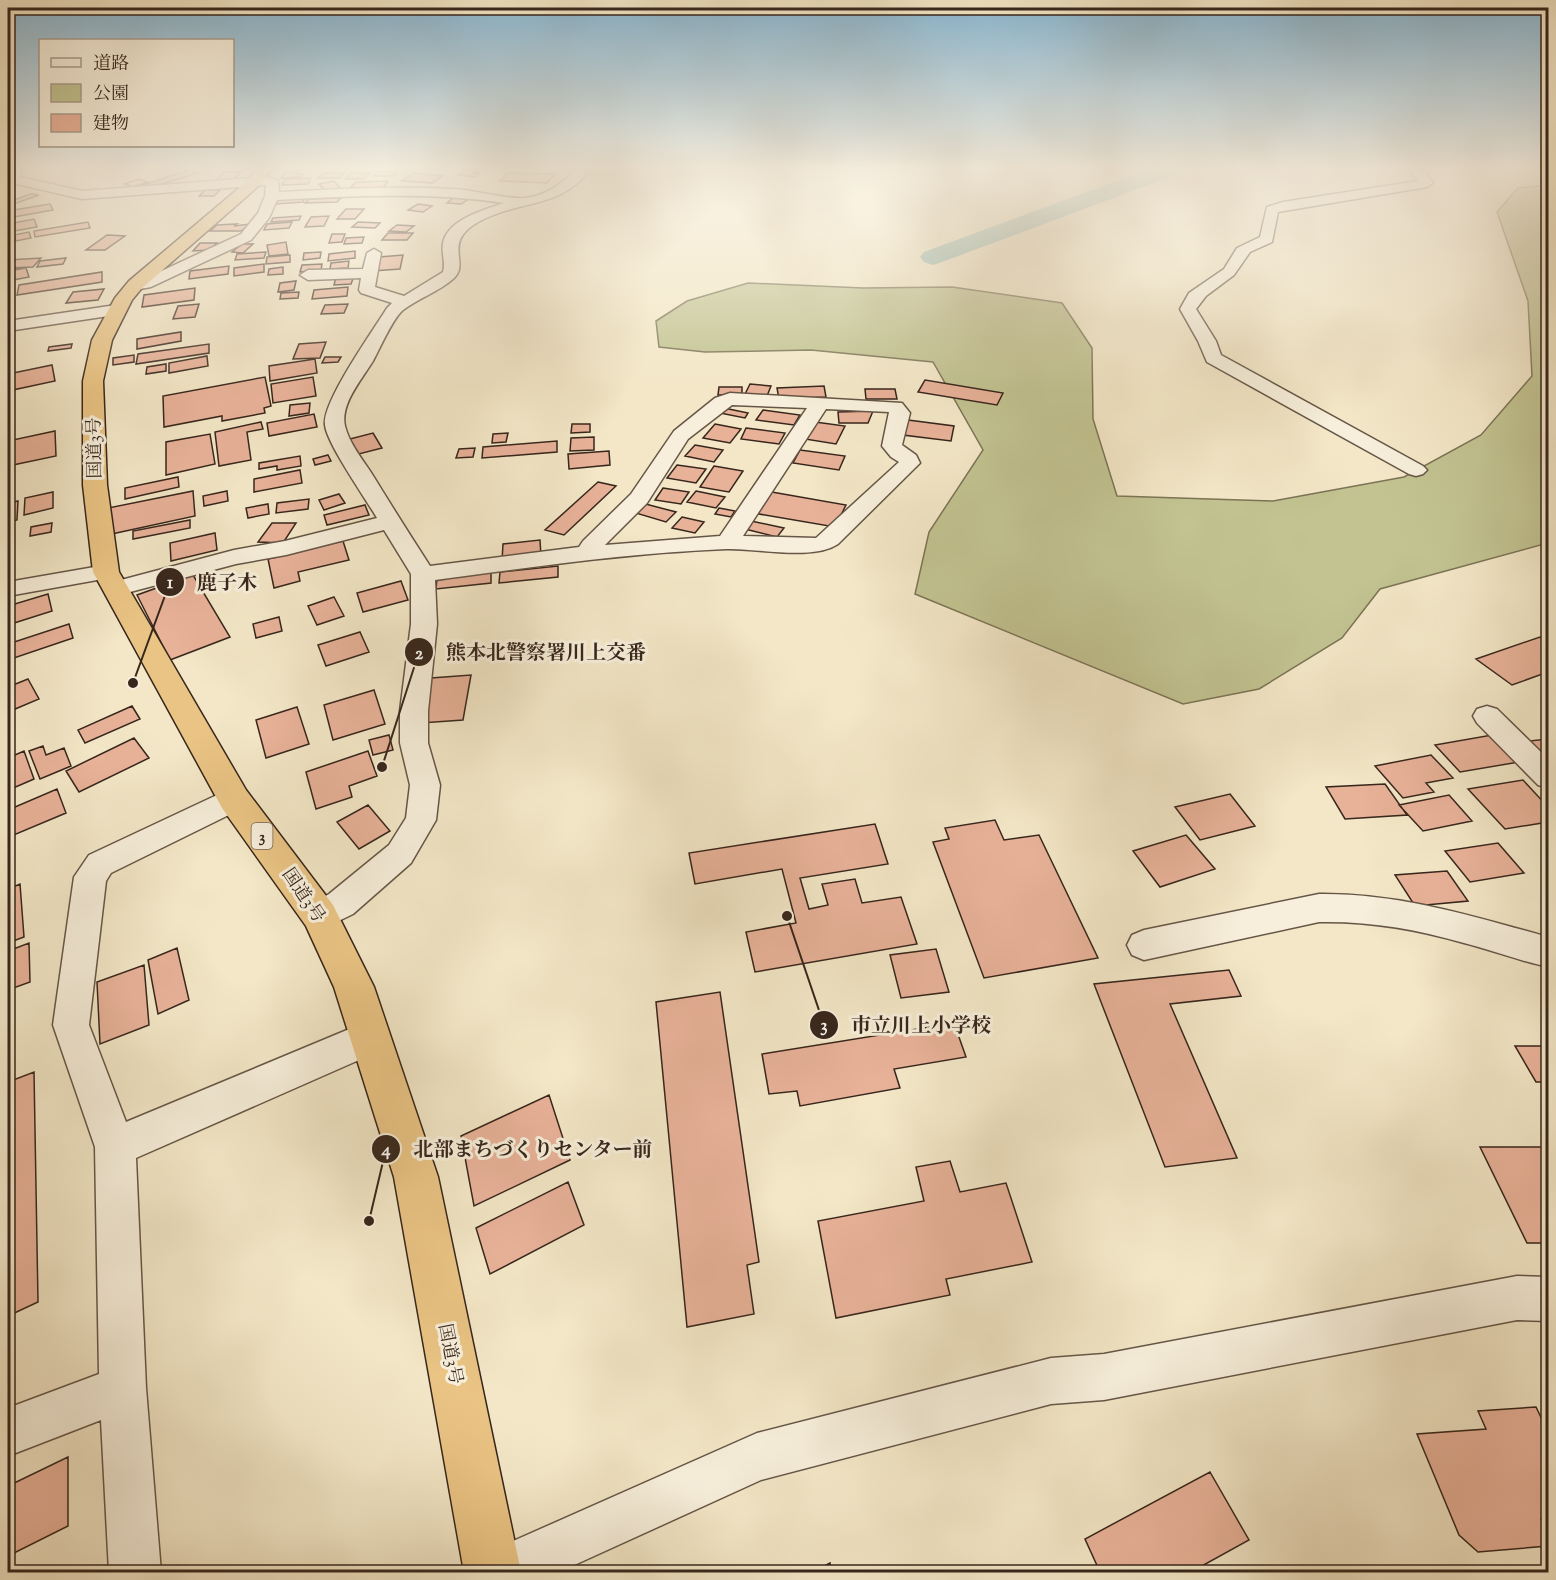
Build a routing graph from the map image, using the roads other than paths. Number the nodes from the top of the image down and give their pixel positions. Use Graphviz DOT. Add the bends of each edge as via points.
graph roads {
  1 [pos="191,243"];
  2 [pos="450,243"];
  3 [pos="1259,243"];
  4 [pos="374,253"];
  5 [pos="369,273"];
  6 [pos="308,275"];
  7 [pos="126,297"];
  8 [pos="403,301"];
  9 [pos="8,326"];
  10 [pos="820,404"];
  11 [pos="1416,471"];
  12 [pos="391,521"];
  13 [pos="727,542"];
  14 [pos="591,553"];
  15 [pos="423,574"];
  16 [pos="111,580"];
  17 [pos="8,589"];
  18 [pos="1487,716"];
  19 [pos="1548,777"];
  20 [pos="234,799"];
  21 [pos="320,916"];
  22 [pos="1144,945"];
  23 [pos="1548,952"];
  24 [pos="371,1037"];
  25 [pos="115,1147"];
  26 [pos="1548,1299"];
  27 [pos="123,1388"];
  28 [pos="8,1432"];
  29 [pos="135,1572"];
  30 [pos="493,1572"];
  31 [pos="502,1572"];
  1 -- 7 [label="highway, 国道3号 / 3"];
  2 -- 8 [label="street" via="450,274"];
  3 -- 11 [label="street" via="1244,250 1221,279 1191,299 1188,309 1213,358"];
  4 -- 5 [label="street"];
  5 -- 6 [label="street"];
  5 -- 8 [label="street" via="367,290"];
  7 -- 9 [label="street"];
  7 -- 16 [label="highway, 国道3号 / 3" via="102,340 93,381 95,484"];
  8 -- 12 [label="street" via="395,308 337,406 336,426 348,453"];
  10 -- 13 [label="street"];
  10 -- 13 [label="street" via="896,407 900,413 892,446 909,463 821,545"];
  10 -- 14 [label="street" via="730,399 722,402 681,435 639,498 591,546"];
  12 -- 15 [label="street"];
  12 -- 16 [label="street" via="286,548"];
  13 -- 14 [label="street"];
  14 -- 15 [label="street"];
  15 -- 21 [label="street" via="424,624 414,711 414,743 425,785 421,820 400,854 341,904"];
  16 -- 17 [label="street"];
  16 -- 20 [label="highway, 国道3号 / 3"];
  18 -- 19 [label="street"];
  20 -- 21 [label="highway, 国道3号 / 3"];
  20 -- 25 [label="street" via="100,864 90,877 72,1025"];
  21 -- 24 [label="highway, 国道3号 / 3" via="354,987"];
  22 -- 23 [label="street" via="1319,908 1347,906 1381,909"];
  24 -- 25 [label="street"];
  24 -- 30 [label="highway, 国道3号 / 3" via="416,1177"];
  25 -- 27 [label="street"];
  26 -- 31 [label="street" via="1517,1298 1104,1377 1050,1381 757,1456"];
  27 -- 28 [label="street"];
  27 -- 29 [label="street"];
}
